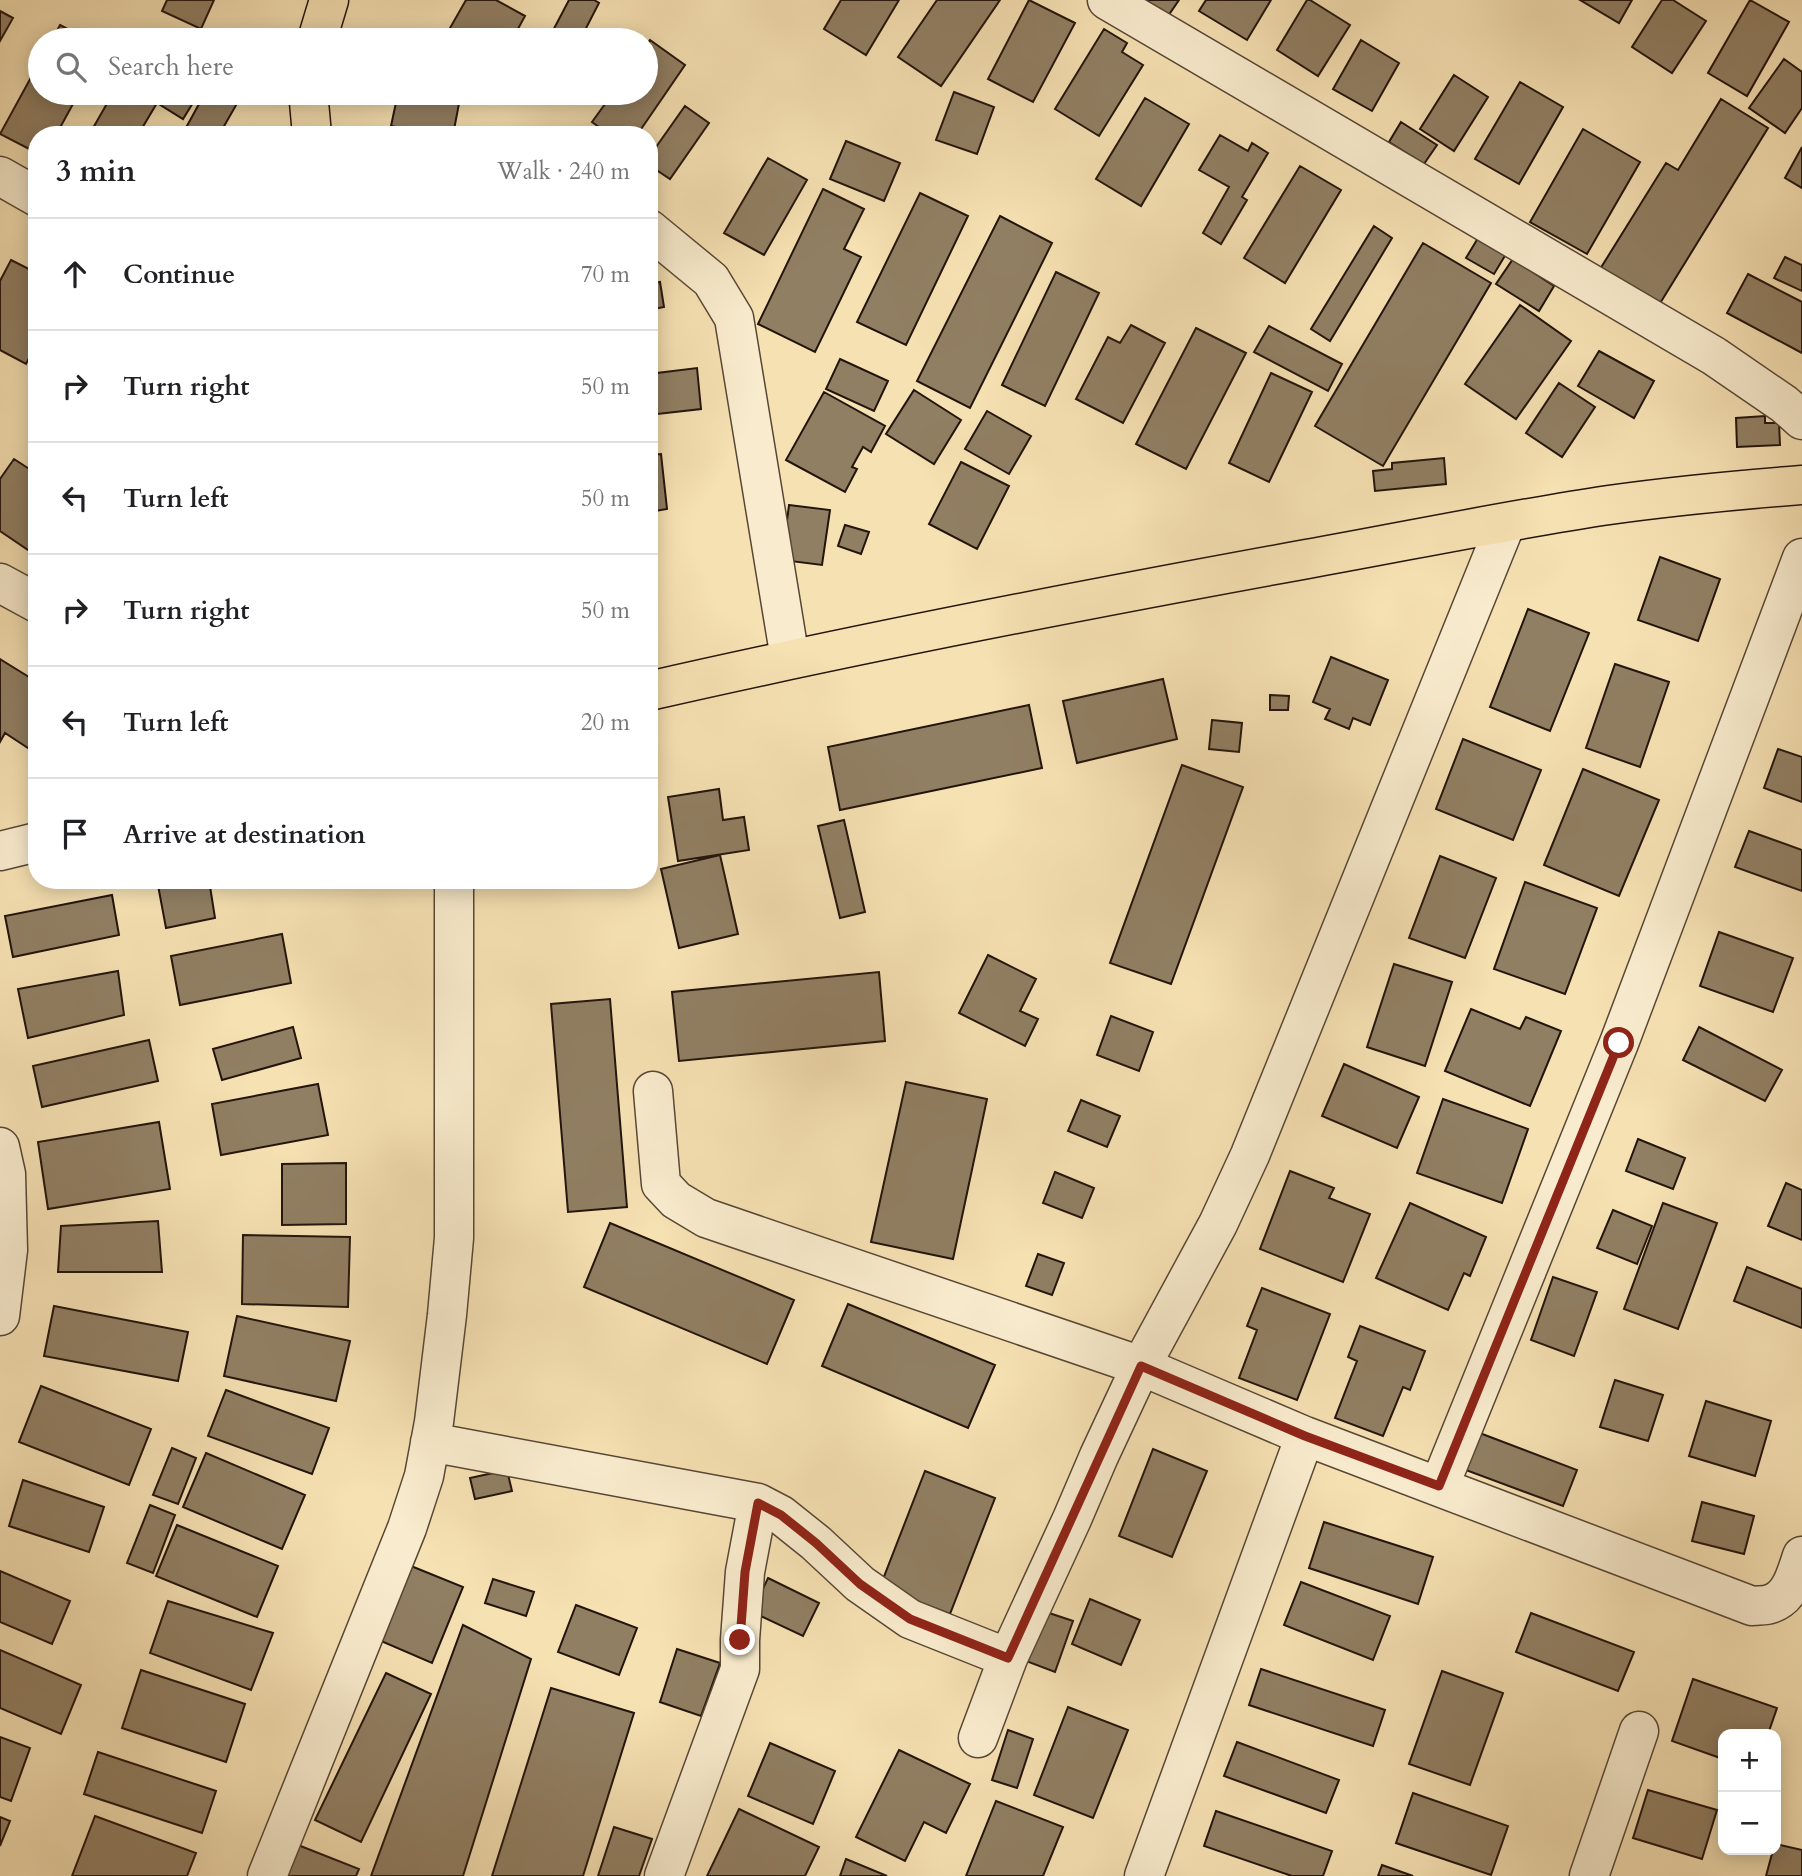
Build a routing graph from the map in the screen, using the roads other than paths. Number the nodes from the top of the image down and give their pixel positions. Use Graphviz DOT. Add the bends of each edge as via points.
graph roads {
  1 [pos="329,0"];
  2 [pos="1107,0"];
  3 [pos="321,28"];
  4 [pos="311,105"];
  5 [pos="312,126"];
  6 [pos="0,176"];
  7 [pos="28,192"];
  8 [pos="658,236"];
  9 [pos="1802,420"];
  10 [pos="1802,485"];
  11 [pos="1506,523"];
  12 [pos="1802,558"];
  13 [pos="0,583"];
  14 [pos="28,598"];
  15 [pos="790,659"];
  16 [pos="658,689"];
  17 [pos="28,844"];
  18 [pos="0,851"];
  19 [pos="454,889"];
  20 [pos="653,1091"];
  21 [pos="0,1147"];
  22 [pos="0,1316"];
  23 [pos="1141,1366"];
  24 [pos="1305,1436"];
  25 [pos="430,1442"];
  26 [pos="1439,1486"];
  27 [pos="758,1503"];
  28 [pos="1802,1556"];
  29 [pos="1008,1658"];
  30 [pos="1639,1731"];
  31 [pos="978,1738"];
  32 [pos="267,1876"];
  33 [pos="664,1876"];
  34 [pos="1144,1876"];
  35 [pos="1589,1876"];
  1 -- 3 [label="main road"];
  2 -- 9 [label="street" via="1714,356"];
  4 -- 5 [label="main road"];
  6 -- 7 [label="street"];
  8 -- 15 [label="street" via="711,280 734,318"];
  10 -- 11 [label="main road" via="1688,495"];
  11 -- 15 [label="main road"];
  11 -- 23 [label="street" via="1250,1155 1219,1224"];
  12 -- 26 [label="street" via="1619,1043"];
  13 -- 14 [label="street"];
  15 -- 16 [label="main road"];
  17 -- 18 [label="street"];
  19 -- 25 [label="street" via="454,1238"];
  20 -- 23 [label="street" via="661,1184 696,1212"];
  21 -- 22 [label="street" via="6,1174 8,1250"];
  23 -- 24 [label="street"];
  23 -- 29 [label="street"];
  24 -- 26 [label="street"];
  24 -- 34 [label="street"];
  25 -- 27 [label="street"];
  25 -- 32 [label="street" via="407,1528"];
  26 -- 28 [label="street" via="1752,1606 1783,1598"];
  27 -- 29 [label="street" via="781,1515 860,1584 910,1619"];
  27 -- 33 [label="street" via="745,1572 740,1669"];
  29 -- 31 [label="street"];
  30 -- 35 [label="street"];
}
